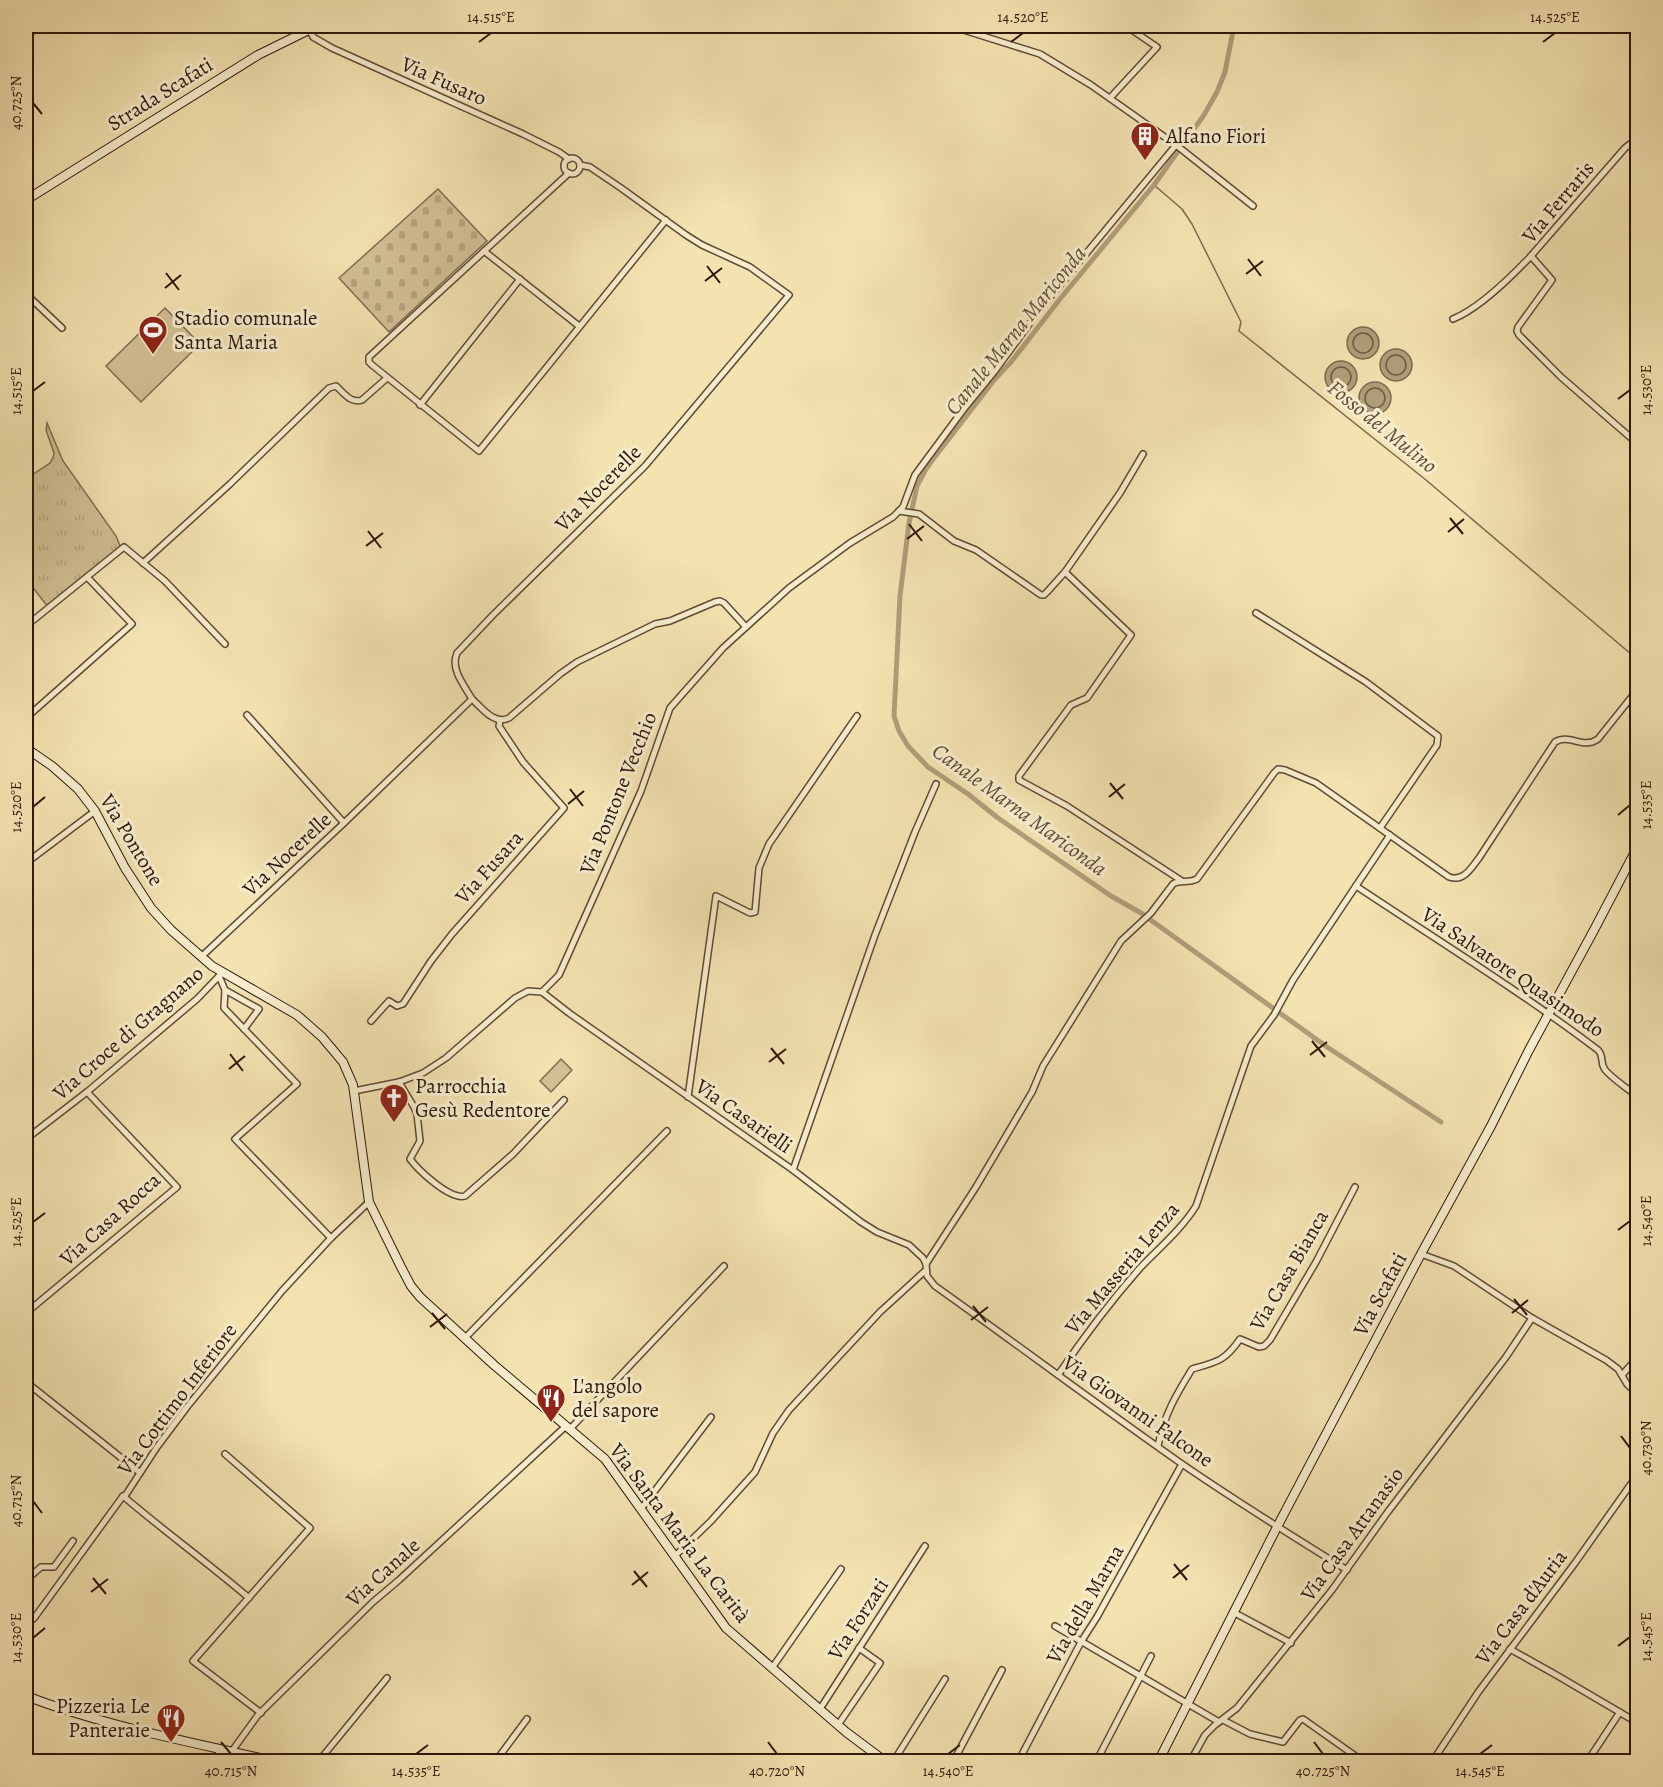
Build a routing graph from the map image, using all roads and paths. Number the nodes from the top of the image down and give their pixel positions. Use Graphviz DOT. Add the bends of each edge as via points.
graph roads {
  1 [pos="36,26"];
  2 [pos="951,26"];
  3 [pos="1126,26"];
  4 [pos="313,27"];
  5 [pos="26,39"];
  6 [pos="1110,98"];
  7 [pos="1638,138"];
  8 [pos="1176,146"];
  9 [pos="569,159"];
  10 [pos="580,165"];
  11 [pos="569,173"];
  12 [pos="26,200"];
  13 [pos="1253,207"];
  14 [pos="666,220"];
  15 [pos="484,251"];
  16 [pos="1532,256"];
  17 [pos="520,279"];
  18 [pos="26,294"];
  19 [pos="786,299"];
  20 [pos="1453,319"];
  21 [pos="579,326"];
  22 [pos="62,328"];
  23 [pos="387,378"];
  24 [pos="420,405"];
  25 [pos="1638,444"];
  26 [pos="1143,454"];
  27 [pos="902,512"];
  28 [pos="143,563"];
  29 [pos="1065,572"];
  30 [pos="87,577"];
  31 [pos="1256,613"];
  32 [pos="26,626"];
  33 [pos="746,627"];
  34 [pos="225,644"];
  35 [pos="1638,689"];
  36 [pos="472,699"];
  37 [pos="247,715"];
  38 [pos="857,716"];
  39 [pos="26,718"];
  40 [pos="500,721"];
  41 [pos="26,748"];
  42 [pos="936,784"];
  43 [pos="95,811"];
  44 [pos="344,823"];
  45 [pos="1380,828"];
  46 [pos="1390,835"];
  47 [pos="1638,846"];
  48 [pos="26,863"];
  49 [pos="1184,882"];
  50 [pos="1356,886"];
  51 [pos="201,957"];
  52 [pos="221,974"];
  53 [pos="225,990"];
  54 [pos="542,992"];
  55 [pos="1549,1013"];
  56 [pos="371,1021"];
  57 [pos="244,1029"];
  58 [pos="399,1082"];
  59 [pos="354,1091"];
  60 [pos="87,1092"];
  61 [pos="1638,1096"];
  62 [pos="688,1097"];
  63 [pos="564,1100"];
  64 [pos="667,1131"];
  65 [pos="26,1139"];
  66 [pos="793,1170"];
  67 [pos="1355,1187"];
  68 [pos="369,1202"];
  69 [pos="331,1238"];
  70 [pos="1421,1254"];
  71 [pos="724,1266"];
  72 [pos="926,1267"];
  73 [pos="26,1313"];
  74 [pos="1532,1318"];
  75 [pos="465,1338"];
  76 [pos="1638,1357"];
  77 [pos="1058,1375"];
  78 [pos="1622,1375"];
  79 [pos="26,1382"];
  80 [pos="1638,1395"];
  81 [pos="711,1417"];
  82 [pos="568,1428"];
  83 [pos="1158,1446"];
  84 [pos="225,1454"];
  85 [pos="1182,1464"];
  86 [pos="139,1473"];
  87 [pos="1638,1474"];
  88 [pos="123,1496"];
  89 [pos="641,1509"];
  90 [pos="1277,1527"];
  91 [pos="73,1542"];
  92 [pos="925,1546"];
  93 [pos="675,1556"];
  94 [pos="841,1569"];
  95 [pos="1347,1570"];
  96 [pos="26,1580"];
  97 [pos="249,1598"];
  98 [pos="1233,1612"];
  99 [pos="26,1626"];
  100 [pos="1055,1626"];
  101 [pos="1081,1642"];
  102 [pos="1291,1643"];
  103 [pos="859,1648"];
  104 [pos="1510,1649"];
  105 [pos="1151,1656"];
  106 [pos="772,1668"];
  107 [pos="1002,1670"];
  108 [pos="1140,1676"];
  109 [pos="387,1678"];
  110 [pos="945,1679"];
  111 [pos="26,1696"];
  112 [pos="1186,1704"];
  113 [pos="820,1709"];
  114 [pos="1620,1712"];
  115 [pos="261,1713"];
  116 [pos="527,1719"];
  117 [pos="1221,1721"];
  118 [pos="1638,1723"];
  119 [pos="838,1725"];
  120 [pos="220,1749"];
  121 [pos="232,1751"];
  122 [pos="214,1761"];
  123 [pos="277,1761"];
  124 [pos="318,1761"];
  125 [pos="495,1761"];
  126 [pos="886,1761"];
  127 [pos="893,1761"];
  128 [pos="953,1761"];
  129 [pos="1018,1761"];
  130 [pos="1096,1761"];
  131 [pos="1158,1761"];
  132 [pos="1190,1761"];
  133 [pos="1364,1761"];
  134 [pos="1432,1761"];
  135 [pos="1587,1761"];
  1 -- 5 [label="street"];
  2 -- 6 [label="street" via="1040,54"];
  3 -- 6 [label="street" via="1157,47"];
  4 -- 9 [label="street, Via Fusaro" via="314,37 326,45 523,134"];
  4 -- 12 [label="street, Strada Scafati" via="258,55"];
  6 -- 8 [label="street"];
  7 -- 16 [label="street, Via Ferraris"];
  8 -- 13 [label="street"];
  8 -- 27 [label="street, Via Pontone Vecchio" via="963,410 915,475"];
  9 -- 10 [label="street, Via Fusaro" via="576,159"];
  9 -- 11 [label="street" via="565,165"];
  10 -- 11 [label="street" via="576,172"];
  10 -- 14 [label="street, Via Fusaro" via="590,167"];
  11 -- 15 [label="street"];
  14 -- 19 [label="street, Via Fusaro" via="702,245 750,267 786,292"];
  14 -- 21 [label="street"];
  15 -- 17 [label="street"];
  15 -- 23 [label="street" via="369,355 370,364"];
  16 -- 20 [label="street" via="1504,283"];
  16 -- 25 [label="street, Via Ferraris" via="1552,280 1518,327 1519,335"];
  17 -- 21 [label="street"];
  17 -- 24 [label="street"];
  18 -- 22 [label="street"];
  19 -- 36 [label="street, Via Nocerelle" via="645,466 457,653 456,671"];
  21 -- 24 [label="street" via="479,451"];
  23 -- 24 [label="street"];
  23 -- 28 [label="street" via="357,402 336,386 329,388"];
  26 -- 29 [label="street"];
  27 -- 29 [label="street" via="919,514 954,541 975,550 1041,595"];
  27 -- 33 [label="street, Via Pontone Vecchio" via="798,581"];
  28 -- 30 [label="street" via="124,547"];
  28 -- 34 [label="street" via="165,580"];
  29 -- 49 [label="street" via="1131,635 1087,698 1071,705 1019,780"];
  30 -- 32 [label="street"];
  30 -- 39 [label="street" via="132,624"];
  31 -- 45 [label="street" via="1366,682 1438,736 1437,745"];
  33 -- 40 [label="street" via="724,603 715,602 655,624 577,662 509,718"];
  33 -- 54 [label="street, Via Pontone Vecchio" via="670,708 640,791 559,975"];
  35 -- 46 [label="street" via="1598,739 1589,744 1565,739 1555,742 1479,858 1460,878 1449,877"];
  36 -- 40 [label="street, Via Nocerelle"];
  36 -- 44 [label="street, Via Nocerelle"];
  37 -- 44 [label="street"];
  38 -- 62 [label="street" via="769,844 759,868 755,912 716,896"];
  40 -- 56 [label="street, Via Fusara" via="499,726 523,762 564,808 452,934 403,1004 388,1002"];
  41 -- 43 [label="street, Via Pontone" via="78,789"];
  42 -- 66 [label="street" via="875,935"];
  43 -- 48 [label="street"];
  43 -- 51 [label="street, Via Pontone" via="125,868 152,908"];
  44 -- 51 [label="street, Via Nocerelle"];
  45 -- 46 [label="street"];
  45 -- 49 [label="street" via="1316,783 1278,770 1197,879"];
  46 -- 50 [label="street, Via Masseria Lenza"];
  47 -- 55 [label="street, Via Scafati"];
  49 -- 72 [label="street" via="1173,884 1151,913 1121,941"];
  50 -- 55 [label="street, Via Salvatore Quasimodo"];
  50 -- 77 [label="street, Via Masseria Lenza" via="1251,1046 1196,1206 1187,1221 1130,1280"];
  51 -- 52 [label="street, Via Santa Maria La Carità"];
  52 -- 53 [label="street"];
  52 -- 59 [label="street, Via Santa Maria La Carità" via="267,996 310,1026 343,1062"];
  52 -- 60 [label="street, Via Croce di Gragnano"];
  53 -- 57 [label="street" via="224,1008"];
  53 -- 57 [label="street" via="259,1009"];
  54 -- 58 [label="street" via="528,991 515,998 447,1058"];
  54 -- 62 [label="street, Via Casarielli"];
  55 -- 61 [label="street, Via Salvatore Quasimodo" via="1598,1050 1606,1071"];
  55 -- 70 [label="street, Via Scafati"];
  57 -- 69 [label="street" via="297,1083 235,1139"];
  58 -- 59 [label="street"];
  58 -- 63 [label="street" via="417,1114 420,1141 410,1159 448,1194 461,1198 513,1154"];
  59 -- 68 [label="street, Via Santa Maria La Carità"];
  60 -- 65 [label="street, Via Croce di Gragnano"];
  60 -- 73 [label="street, Via Casa Rocca" via="177,1187"];
  62 -- 66 [label="street, Via Casarielli"];
  64 -- 75 [label="street"];
  66 -- 72 [label="street, Via Casarielli" via="869,1227 909,1245"];
  67 -- 83 [label="street, Via Casa Bianca" via="1270,1340 1259,1347 1240,1339 1216,1363 1192,1369 1172,1401"];
  68 -- 69 [label="street, Via Cottimo Inferiore"];
  68 -- 75 [label="street, Via Santa Maria La Carità" via="411,1286"];
  69 -- 86 [label="street, Via Cottimo Inferiore" via="187,1407"];
  70 -- 74 [label="street" via="1454,1266"];
  70 -- 90 [label="street, Via Scafati"];
  71 -- 82 [label="street, Via Canale"];
  72 -- 77 [label="street, Via Giovanni Falcone" via="935,1286"];
  72 -- 93 [label="street" via="789,1410 755,1472"];
  74 -- 78 [label="street" via="1606,1360"];
  74 -- 95 [label="street, Via Casa Attanasio"];
  75 -- 82 [label="street, Via Santa Maria La Carità"];
  76 -- 78 [label="street"];
  77 -- 83 [label="street, Via Giovanni Falcone"];
  78 -- 80 [label="street"];
  79 -- 86 [label="street"];
  81 -- 89 [label="street"];
  82 -- 89 [label="street, Via Santa Maria La Carità" via="605,1459"];
  82 -- 115 [label="street, Via Canale" via="373,1602"];
  83 -- 85 [label="street, Via Giovanni Falcone"];
  84 -- 97 [label="street" via="310,1527"];
  85 -- 90 [label="street, Via Giovanni Falcone"];
  85 -- 101 [label="street, Via della Marna"];
  86 -- 88 [label="street, Via Cottimo Inferiore"];
  87 -- 104 [label="street, Via Casa d'Auria"];
  88 -- 97 [label="street"];
  88 -- 99 [label="street, Via Cottimo Inferiore"];
  89 -- 93 [label="street, Via Santa Maria La Carità"];
  90 -- 95 [label="street, Via Giovanni Falcone"];
  90 -- 98 [label="street, Via Scafati"];
  91 -- 96 [label="street" via="54,1568 41,1567"];
  92 -- 103 [label="street, Via Forzati"];
  93 -- 106 [label="street, Via Santa Maria La Carità" via="726,1628"];
  94 -- 106 [label="street"];
  95 -- 102 [label="street, Via Casa Attanasio"];
  97 -- 115 [label="street" via="193,1661"];
  98 -- 102 [label="street"];
  98 -- 112 [label="street, Via Scafati"];
  100 -- 101 [label="street"];
  101 -- 108 [label="street"];
  101 -- 129 [label="street, Via della Marna"];
  102 -- 117 [label="street, Via Casa Attanasio" via="1237,1708"];
  103 -- 113 [label="street, Via Forzati"];
  103 -- 119 [label="street" via="880,1663"];
  104 -- 114 [label="street"];
  104 -- 134 [label="street, Via Casa d'Auria"];
  105 -- 108 [label="street"];
  106 -- 113 [label="street, Via Santa Maria La Carità"];
  107 -- 128 [label="street"];
  108 -- 112 [label="street"];
  108 -- 130 [label="street"];
  109 -- 124 [label="street"];
  110 -- 127 [label="street"];
  111 -- 120 [label="street" via="65,1711"];
  112 -- 117 [label="street"];
  112 -- 131 [label="street, Via Scafati"];
  113 -- 119 [label="street, Via Santa Maria La Carità"];
  114 -- 118 [label="street"];
  114 -- 135 [label="street"];
  115 -- 121 [label="street, Via Canale"];
  116 -- 125 [label="street"];
  117 -- 132 [label="street, Via Casa Attanasio" via="1205,1735"];
  117 -- 133 [label="street" via="1250,1734 1283,1742 1303,1719"];
  119 -- 126 [label="street, Via Santa Maria La Carità"];
  120 -- 121 [label="street"];
  120 -- 122 [label="street"];
  121 -- 123 [label="street"];
}
